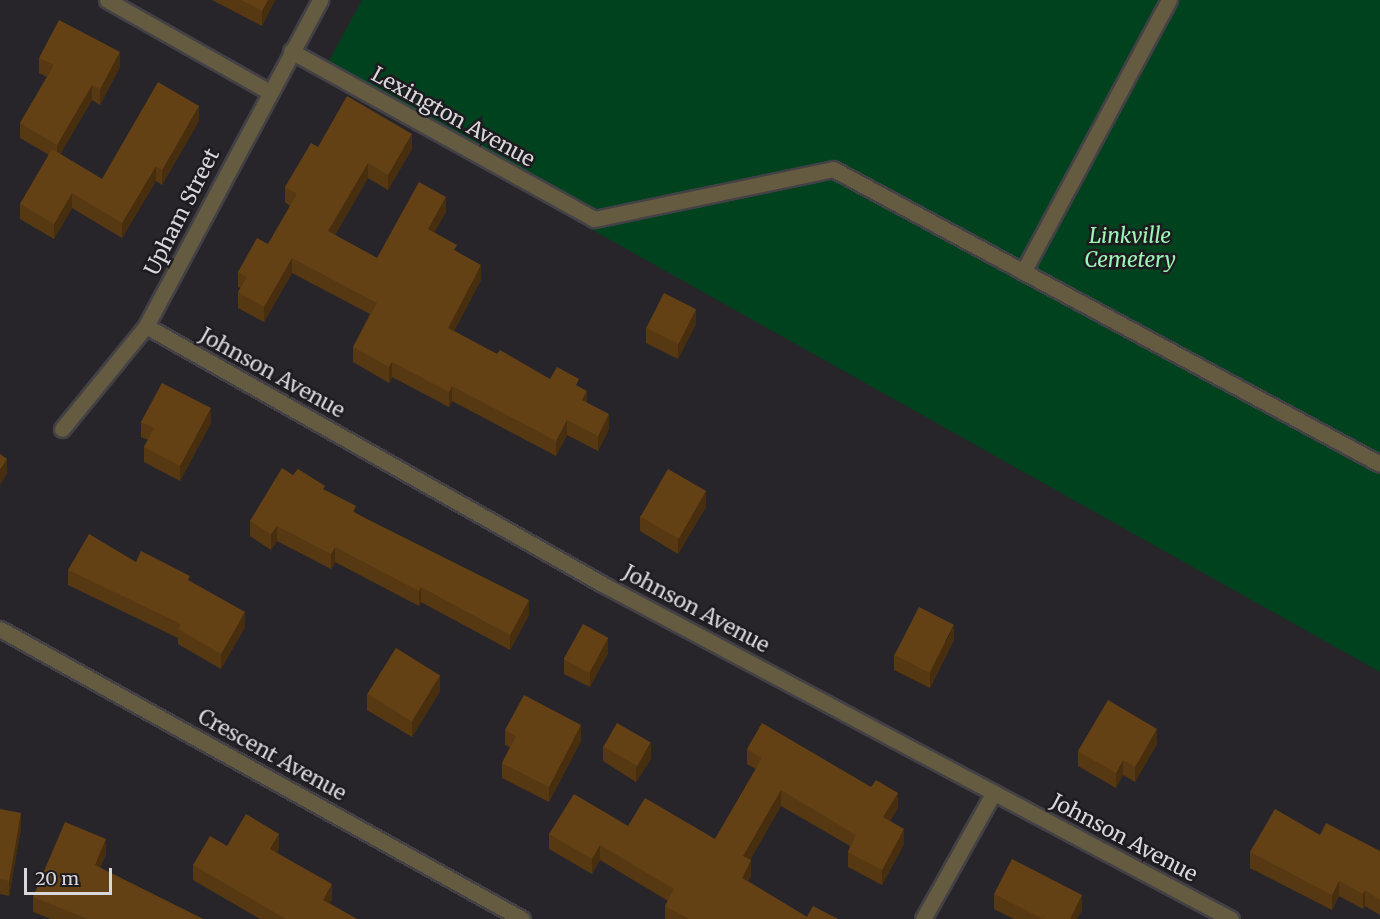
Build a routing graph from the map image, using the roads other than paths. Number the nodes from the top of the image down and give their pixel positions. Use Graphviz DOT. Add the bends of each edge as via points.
graph roads {
  1 [pos="107,0"];
  2 [pos="320,0"];
  3 [pos="1169,0"];
  4 [pos="291,51"];
  5 [pos="268,91"];
  6 [pos="1023,272"];
  7 [pos="146,326"];
  8 [pos="62,429"];
  9 [pos="1380,464"];
  10 [pos="0,629"];
  11 [pos="994,792"];
  12 [pos="522,919"];
  13 [pos="923,919"];
  14 [pos="1231,919"];
  1 -- 5 [label="street"];
  2 -- 4 [label="street, Upham Street"];
  3 -- 6 [label="street"];
  4 -- 5 [label="street, Upham Street"];
  4 -- 6 [label="street, Lexington Avenue" via="594,219 833,169"];
  5 -- 7 [label="street, Upham Street"];
  6 -- 9 [label="street"];
  7 -- 8 [label="street, Upham Street"];
  7 -- 11 [label="street, Johnson Avenue" via="606,586"];
  10 -- 12 [label="street, Crescent Avenue"];
  11 -- 13 [label="street"];
  11 -- 14 [label="street, Johnson Avenue"];
}
